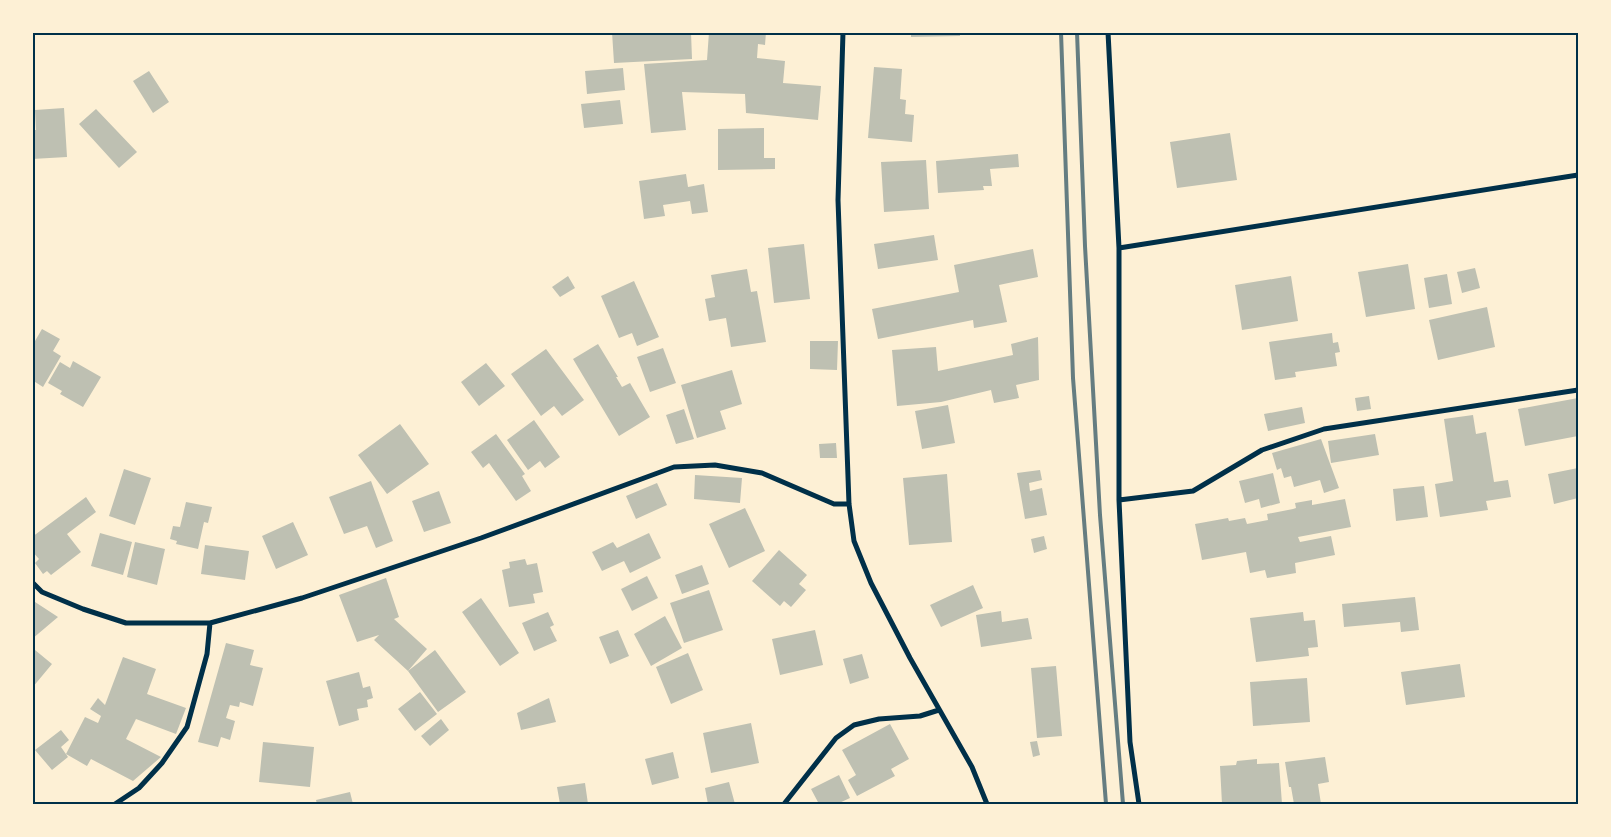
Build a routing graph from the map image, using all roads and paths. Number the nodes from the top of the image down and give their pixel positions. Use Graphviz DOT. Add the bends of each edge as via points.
graph roads {
  1 [pos="843,32"];
  2 [pos="1108,32"];
  3 [pos="1578,175"];
  4 [pos="1119,248"];
  5 [pos="1578,390"];
  6 [pos="1119,500"];
  7 [pos="849,504"];
  8 [pos="32,582"];
  9 [pos="210,623"];
  10 [pos="939,710"];
  11 [pos="115,804"];
  12 [pos="784,804"];
  13 [pos="987,804"];
  14 [pos="1139,804"];
  1 -- 7 [label="street" via="838,200"];
  2 -- 4 [label="street"];
  3 -- 4 [label="street"];
  4 -- 6 [label="street"];
  5 -- 6 [label="street" via="1324,429 1262,450 1193,491"];
  6 -- 14 [label="street" via="1130,742"];
  7 -- 9 [label="street" via="834,504 762,473 715,465 674,467 481,538 302,598"];
  7 -- 10 [label="street" via="854,541 871,583"];
  8 -- 9 [label="street" via="42,592 126,622"];
  9 -- 11 [label="street" via="207,654 187,727 162,763 139,788"];
  10 -- 12 [label="street" via="920,716 879,719 854,725 836,738"];
  10 -- 13 [label="street" via="972,767"];
}
